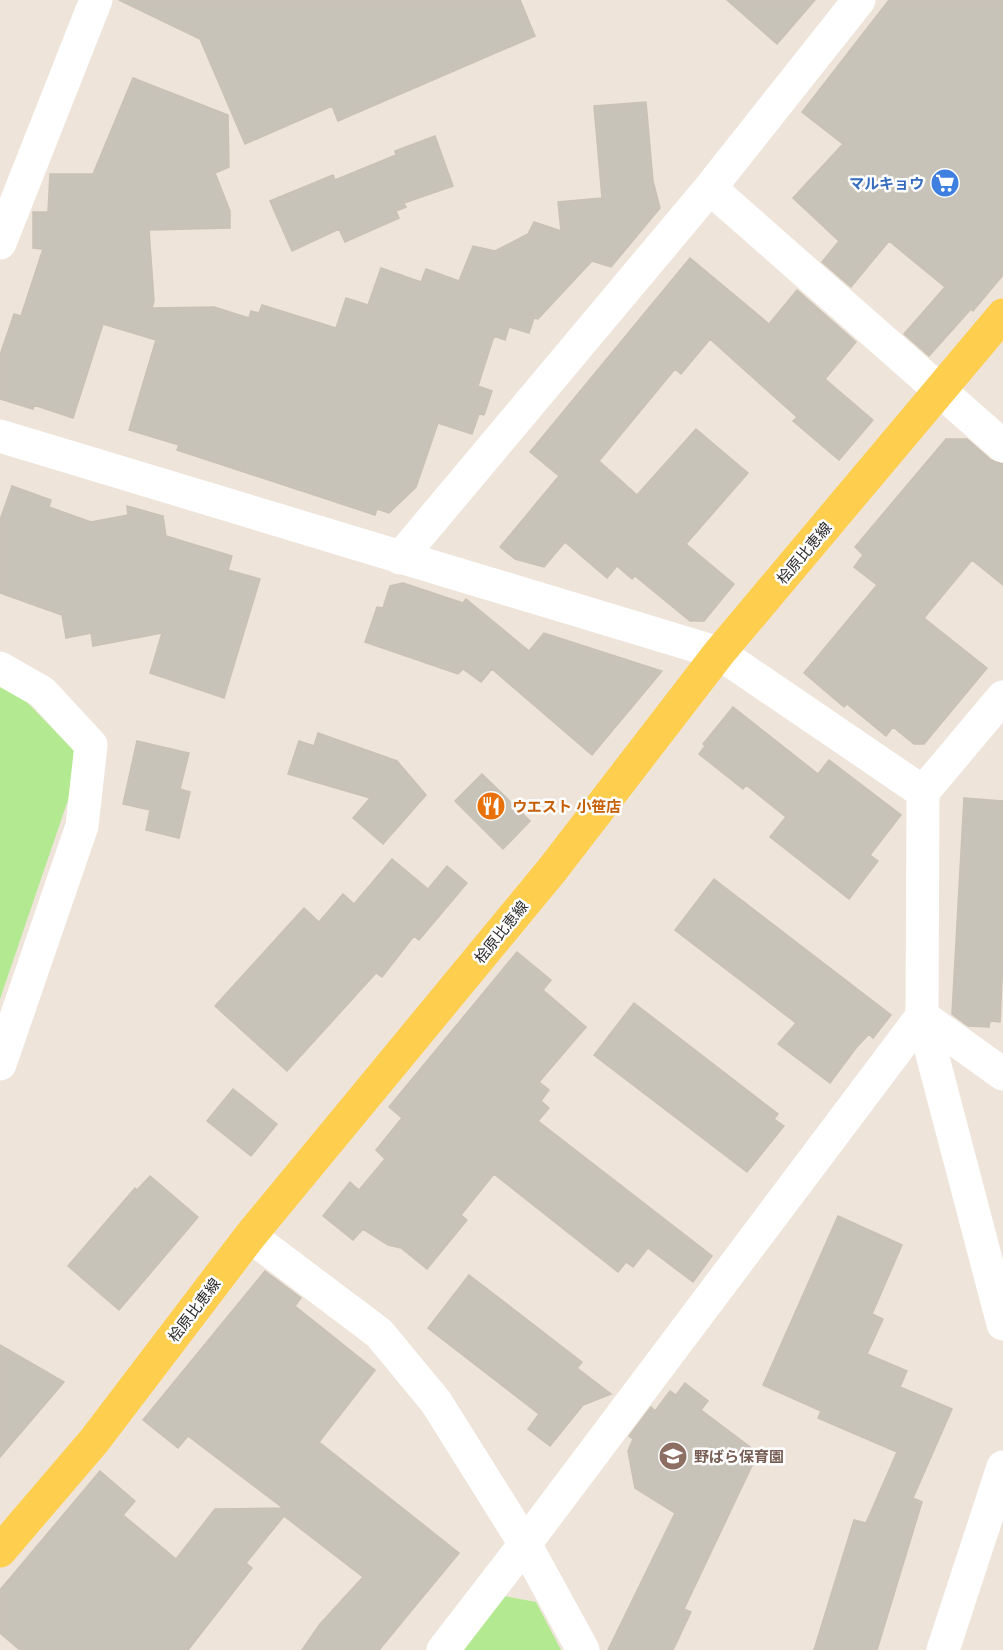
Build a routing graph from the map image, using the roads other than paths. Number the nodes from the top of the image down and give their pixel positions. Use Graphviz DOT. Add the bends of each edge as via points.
graph roads {
  1 [pos="96,0"];
  2 [pos="859,0"];
  3 [pos="710,189"];
  4 [pos="0,243"];
  5 [pos="1003,315"];
  6 [pos="941,390"];
  7 [pos="0,436"];
  8 [pos="1003,446"];
  9 [pos="400,558"];
  10 [pos="719,654"];
  11 [pos="0,668"];
  12 [pos="1003,697"];
  13 [pos="923,792"];
  14 [pos="922,1016"];
  15 [pos="0,1065"];
  16 [pos="1003,1074"];
  17 [pos="250,1236"];
  18 [pos="1003,1324"];
  19 [pos="1003,1467"];
  20 [pos="525,1544"];
  21 [pos="0,1551"];
  22 [pos="443,1650"];
  23 [pos="583,1650"];
  24 [pos="943,1650"];
  1 -- 4 [label="street"];
  2 -- 3 [label="street"];
  3 -- 6 [label="street"];
  3 -- 9 [label="street"];
  5 -- 6 [label="main road, 桧原比恵線"];
  6 -- 8 [label="street"];
  6 -- 10 [label="main road, 桧原比恵線"];
  7 -- 9 [label="street"];
  9 -- 10 [label="street"];
  10 -- 13 [label="street"];
  10 -- 17 [label="main road, 桧原比恵線" via="552,870"];
  11 -- 15 [label="street" via="42,692 91,745 82,826"];
  12 -- 13 [label="street"];
  13 -- 14 [label="street"];
  14 -- 16 [label="street"];
  14 -- 18 [label="street"];
  14 -- 20 [label="street"];
  17 -- 20 [label="street" via="379,1333 436,1402"];
  17 -- 21 [label="main road, 桧原比恵線" via="94,1441"];
  19 -- 24 [label="street"];
  20 -- 22 [label="street"];
  20 -- 23 [label="street"];
}
